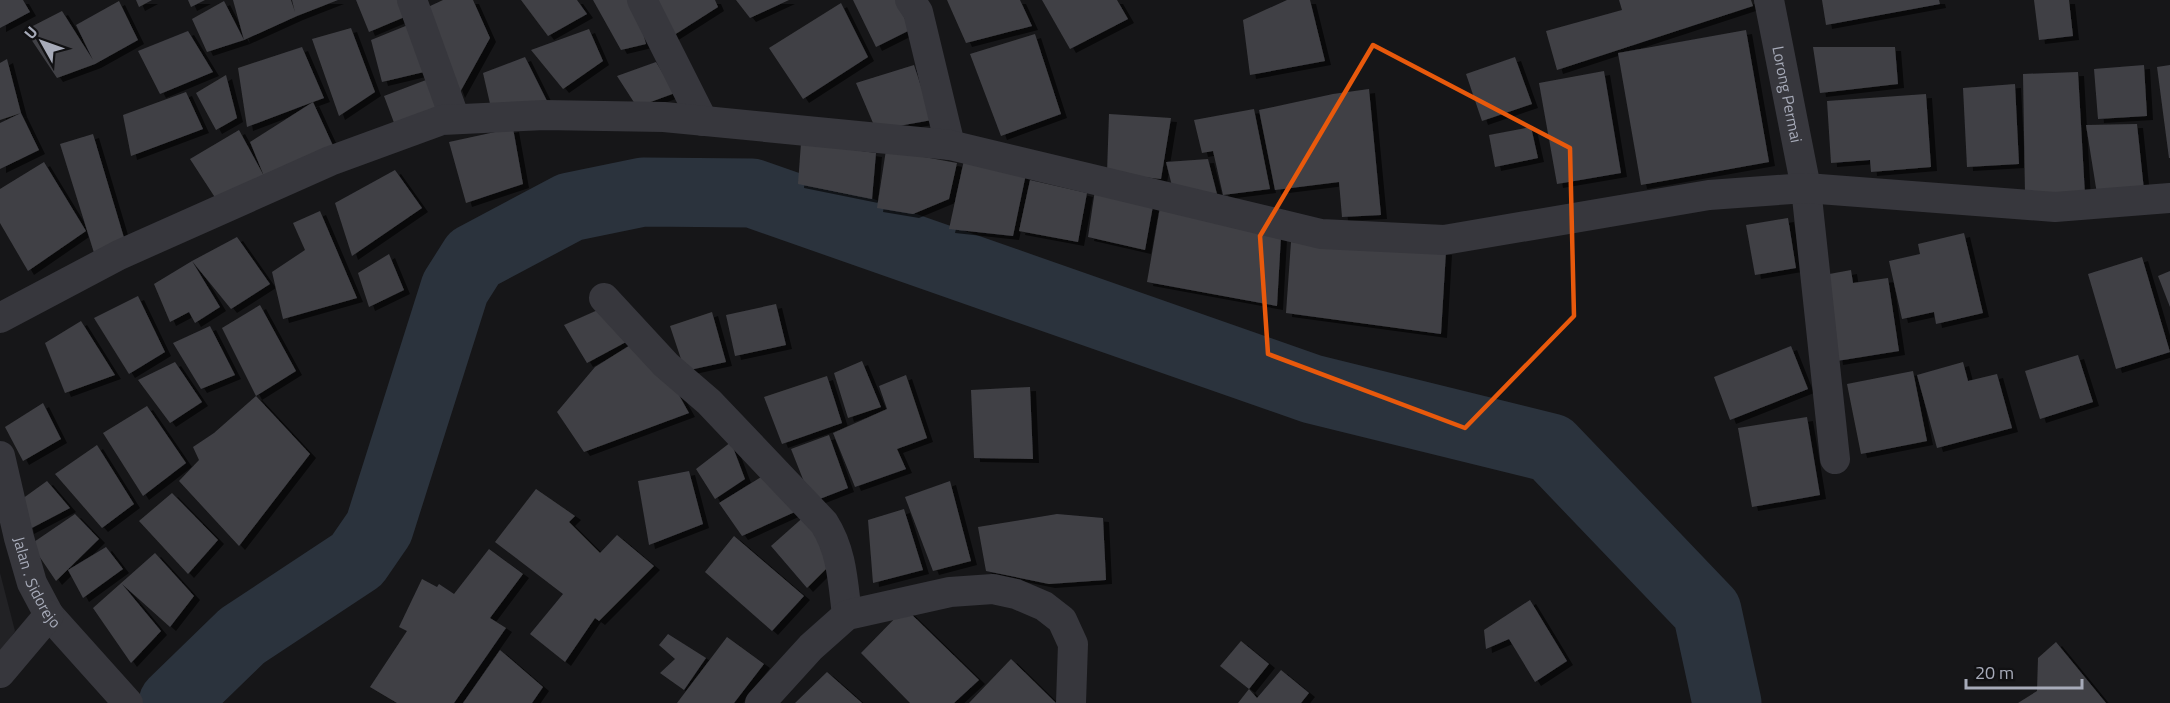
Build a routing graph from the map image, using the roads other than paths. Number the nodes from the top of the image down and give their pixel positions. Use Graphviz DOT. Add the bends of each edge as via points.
graph roads {
  1 [pos="412,0"];
  2 [pos="642,0"];
  3 [pos="910,0"];
  4 [pos="1769,0"];
  5 [pos="455,119"];
  6 [pos="703,121"];
  7 [pos="950,145"];
  8 [pos="1806,189"];
  9 [pos="2170,198"];
  10 [pos="604,298"];
  11 [pos="0,318"];
  12 [pos="0,456"];
  13 [pos="1835,459"];
  14 [pos="49,615"];
  15 [pos="847,615"];
  16 [pos="0,673"];
  17 [pos="120,695"];
  18 [pos="760,703"];
  19 [pos="1071,703"];
  1 -- 5 [label="street"];
  2 -- 6 [label="street"];
  3 -- 7 [label="street" via="918,12"];
  4 -- 8 [label="street, Lorong Permai"];
  5 -- 6 [label="street" via="544,115"];
  5 -- 11 [label="street" via="442,120 330,161 119,255"];
  6 -- 7 [label="street"];
  7 -- 8 [label="street" via="1321,234 1444,240 1709,195"];
  8 -- 9 [label="street" via="2055,207"];
  8 -- 13 [label="street, Lorong Permai"];
  10 -- 15 [label="street" via="824,523 840,557"];
  12 -- 14 [label="street, Jalan . Sidorejo" via="32,583"];
  14 -- 16 [label="street"];
  14 -- 17 [label="street, Jalan . Sidorejo"];
  15 -- 18 [label="street" via="811,646"];
  15 -- 19 [label="street" via="950,592 993,589 1016,594 1044,606 1062,621 1073,644"];
}
